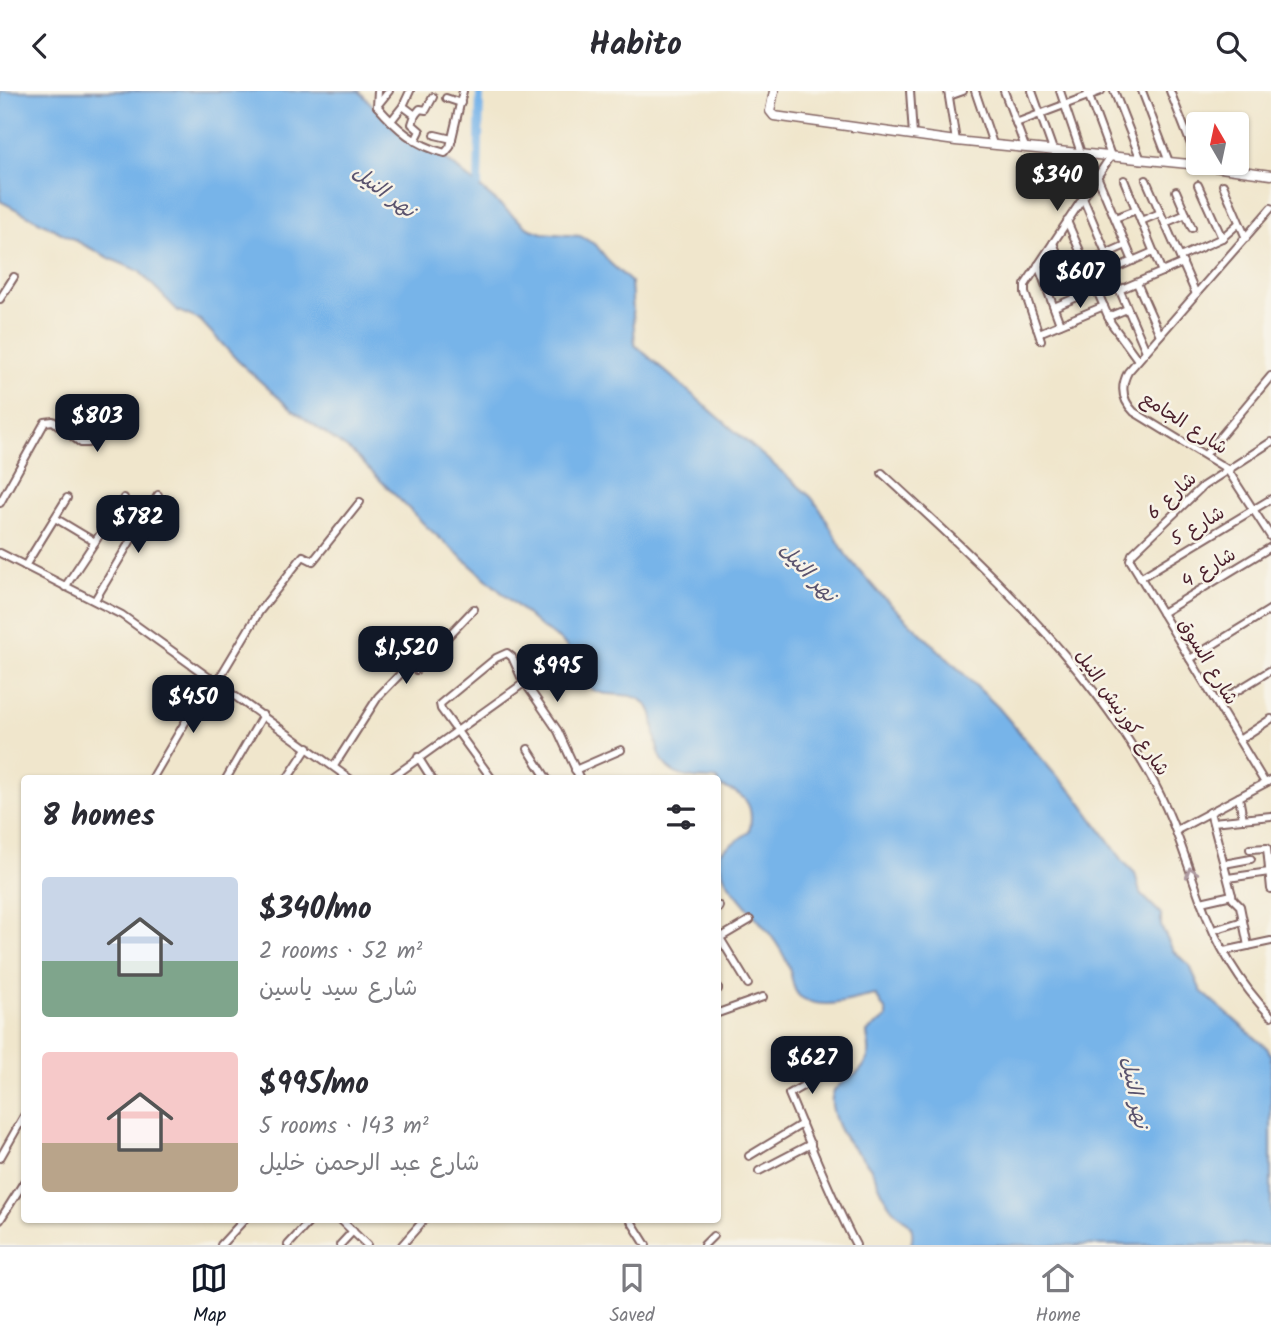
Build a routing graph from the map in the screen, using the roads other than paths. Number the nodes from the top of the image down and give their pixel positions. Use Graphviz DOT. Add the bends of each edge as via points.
graph roads {
  1 [pos="378,91"];
  2 [pos="389,91"];
  3 [pos="410,91"];
  4 [pos="463,91"];
  5 [pos="774,91"];
  6 [pos="910,91"];
  7 [pos="963,91"];
  8 [pos="975,91"];
  9 [pos="1004,91"];
  10 [pos="1031,91"];
  11 [pos="1060,91"];
  12 [pos="1101,91"];
  13 [pos="1114,91"];
  14 [pos="1142,91"];
  15 [pos="1170,91"];
  16 [pos="1088,93"];
  17 [pos="948,94"];
  18 [pos="433,97"];
  19 [pos="446,98"];
  20 [pos="461,103"];
  21 [pos="1065,105"];
  22 [pos="377,106"];
  23 [pos="403,106"];
  24 [pos="1040,114"];
  25 [pos="415,115"];
  26 [pos="391,121"];
  27 [pos="1016,123"];
  28 [pos="1186,132"];
  29 [pos="435,135"];
  30 [pos="913,135"];
  31 [pos="452,139"];
  32 [pos="415,141"];
  33 [pos="956,141"];
  34 [pos="993,144"];
  35 [pos="1025,148"];
  36 [pos="1053,150"];
  37 [pos="1081,153"];
  38 [pos="1111,156"];
  39 [pos="1141,160"];
  40 [pos="1169,162"];
  41 [pos="1186,164"];
  42 [pos="1250,172"];
  43 [pos="1271,175"];
  44 [pos="1097,176"];
  45 [pos="1124,180"];
  46 [pos="1146,180"];
  47 [pos="1198,185"];
  48 [pos="1223,185"];
  49 [pos="1176,191"];
  50 [pos="1083,198"];
  51 [pos="1271,208"];
  52 [pos="1136,210"];
  53 [pos="1160,213"];
  54 [pos="1186,214"];
  55 [pos="1115,218"];
  56 [pos="1067,221"];
  57 [pos="1140,221"];
  58 [pos="1165,223"];
  59 [pos="1239,223"];
  60 [pos="1192,228"];
  61 [pos="1222,238"];
  62 [pos="1245,238"];
  63 [pos="1053,243"];
  64 [pos="1126,245"];
  65 [pos="1153,252"];
  66 [pos="1107,254"];
  67 [pos="1181,260"];
  68 [pos="1133,261"];
  69 [pos="1085,263"];
  70 [pos="1038,265"];
  71 [pos="1112,270"];
  72 [pos="1162,272"];
  73 [pos="14,277"];
  74 [pos="1092,279"];
  75 [pos="1137,282"];
  76 [pos="1072,287"];
  77 [pos="1096,289"];
  78 [pos="1119,290"];
  79 [pos="1196,294"];
  80 [pos="1076,297"];
  81 [pos="0,299"];
  82 [pos="1104,306"];
  83 [pos="1054,307"];
  84 [pos="1127,309"];
  85 [pos="1108,317"];
  86 [pos="1060,324"];
  87 [pos="1160,335"];
  88 [pos="1146,351"];
  89 [pos="1138,360"];
  90 [pos="1271,376"];
  91 [pos="119,404"];
  92 [pos="1271,442"];
  93 [pos="1206,454"];
  94 [pos="1227,469"];
  95 [pos="882,473"];
  96 [pos="158,495"];
  97 [pos="68,498"];
  98 [pos="124,498"];
  99 [pos="1271,499"];
  100 [pos="360,502"];
  101 [pos="0,503"];
  102 [pos="1254,509"];
  103 [pos="55,518"];
  104 [pos="1271,537"];
  105 [pos="95,542"];
  106 [pos="1271,547"];
  107 [pos="0,553"];
  108 [pos="1132,554"];
  109 [pos="25,566"];
  110 [pos="1140,578"];
  111 [pos="65,587"];
  112 [pos="95,600"];
  113 [pos="474,609"];
  114 [pos="1271,609"];
  115 [pos="1161,613"];
  116 [pos="1190,659"];
  117 [pos="1271,670"];
  118 [pos="214,680"];
  119 [pos="524,683"];
  120 [pos="1217,703"];
  121 [pos="263,715"];
  122 [pos="1271,719"];
  123 [pos="456,730"];
  124 [pos="1239,740"];
  125 [pos="308,747"];
  126 [pos="528,749"];
  127 [pos="621,750"];
  128 [pos="418,757"];
  129 [pos="334,766"];
  130 [pos="575,770"];
  131 [pos="155,775"];
  132 [pos="228,775"];
  133 [pos="290,775"];
  134 [pos="345,775"];
  135 [pos="395,775"];
  136 [pos="429,775"];
  137 [pos="489,775"];
  138 [pos="544,775"];
  139 [pos="578,775"];
  140 [pos="1268,781"];
  141 [pos="1239,797"];
  142 [pos="1210,812"];
  143 [pos="1271,816"];
  144 [pos="1243,819"];
  145 [pos="1213,822"];
  146 [pos="1177,830"];
  147 [pos="1269,848"];
  148 [pos="1250,849"];
  149 [pos="1251,859"];
  150 [pos="1224,865"];
  151 [pos="1270,876"];
  152 [pos="1227,878"];
  153 [pos="1271,889"];
  154 [pos="1232,895"];
  155 [pos="1201,902"];
  156 [pos="750,920"];
  157 [pos="1243,921"];
  158 [pos="1214,930"];
  159 [pos="721,938"];
  160 [pos="1271,941"];
  161 [pos="721,942"];
  162 [pos="1248,946"];
  163 [pos="1224,951"];
  164 [pos="748,984"];
  165 [pos="763,996"];
  166 [pos="1269,1011"];
  167 [pos="721,1012"];
  168 [pos="822,1075"];
  169 [pos="21,1122"];
  170 [pos="802,1124"];
  171 [pos="811,1144"];
  172 [pos="750,1156"];
  173 [pos="0,1158"];
  174 [pos="759,1171"];
  175 [pos="21,1187"];
  176 [pos="0,1220"];
  177 [pos="241,1223"];
  178 [pos="308,1223"];
  179 [pos="344,1223"];
  180 [pos="421,1223"];
  181 [pos="632,1223"];
  182 [pos="353,1231"];
  183 [pos="713,1236"];
  184 [pos="221,1245"];
  185 [pos="288,1245"];
  186 [pos="340,1245"];
  187 [pos="367,1245"];
  188 [pos="402,1245"];
  189 [pos="646,1245"];
  190 [pos="704,1245"];
  191 [pos="856,1245"];
  1 -- 22 [label="street"];
  2 -- 22 [label="street"];
  3 -- 23 [label="street"];
  4 -- 20 [label="street"];
  5 -- 30 [label="street" via="771,115"];
  6 -- 30 [label="street"];
  7 -- 17 [label="street"];
  8 -- 34 [label="street"];
  9 -- 27 [label="street"];
  10 -- 24 [label="street"];
  11 -- 21 [label="street"];
  12 -- 16 [label="street"];
  13 -- 39 [label="street"];
  14 -- 40 [label="street"];
  15 -- 28 [label="street"];
  16 -- 21 [label="street"];
  16 -- 38 [label="street"];
  17 -- 33 [label="street"];
  18 -- 25 [label="street" via="426,110"];
  19 -- 20 [label="street"];
  20 -- 31 [label="street"];
  21 -- 24 [label="street"];
  21 -- 37 [label="street"];
  22 -- 26 [label="street"];
  23 -- 25 [label="street"];
  23 -- 26 [label="street"];
  24 -- 27 [label="street"];
  24 -- 36 [label="street"];
  25 -- 32 [label="street" via="412,123 420,131"];
  26 -- 32 [label="street"];
  27 -- 35 [label="street"];
  29 -- 31 [label="street"];
  30 -- 33 [label="street"];
  31 -- 32 [label="street" via="447,152"];
  33 -- 34 [label="street"];
  34 -- 35 [label="street"];
  35 -- 36 [label="street"];
  36 -- 37 [label="street"];
  37 -- 38 [label="street"];
  38 -- 39 [label="street"];
  38 -- 44 [label="street"];
  39 -- 40 [label="street"];
  40 -- 41 [label="street"];
  42 -- 43 [label="street"];
  44 -- 50 [label="street"];
  44 -- 55 [label="street"];
  45 -- 52 [label="street"];
  46 -- 53 [label="street"];
  47 -- 61 [label="street"];
  48 -- 59 [label="street"];
  49 -- 54 [label="street"];
  50 -- 56 [label="street"];
  50 -- 66 [label="street"];
  51 -- 62 [label="street, شارع الجامع"];
  52 -- 55 [label="street"];
  52 -- 57 [label="street"];
  53 -- 57 [label="street"];
  53 -- 58 [label="street"];
  54 -- 58 [label="street"];
  54 -- 60 [label="street"];
  55 -- 64 [label="street"];
  56 -- 63 [label="street"];
  56 -- 69 [label="street"];
  57 -- 65 [label="street"];
  58 -- 67 [label="street"];
  59 -- 61 [label="street"];
  59 -- 62 [label="street"];
  61 -- 67 [label="street"];
  62 -- 79 [label="street, شارع الجامع"];
  63 -- 70 [label="street"];
  63 -- 76 [label="street"];
  64 -- 66 [label="street"];
  64 -- 68 [label="street"];
  65 -- 68 [label="street"];
  65 -- 72 [label="street"];
  66 -- 69 [label="street"];
  66 -- 71 [label="street"];
  67 -- 72 [label="street"];
  67 -- 79 [label="street"];
  68 -- 71 [label="street"];
  69 -- 74 [label="street"];
  70 -- 83 [label="street"];
  70 -- 86 [label="street" via="1024,289 1040,336"];
  71 -- 74 [label="street"];
  71 -- 78 [label="street"];
  72 -- 75 [label="street"];
  73 -- 81 [label="street"];
  74 -- 76 [label="street"];
  74 -- 77 [label="street"];
  75 -- 78 [label="street"];
  75 -- 87 [label="street"];
  76 -- 80 [label="street"];
  77 -- 80 [label="street"];
  77 -- 82 [label="street"];
  78 -- 84 [label="street"];
  79 -- 87 [label="street, شارع الجامع"];
  80 -- 83 [label="street"];
  82 -- 85 [label="street"];
  82 -- 86 [label="street"];
  83 -- 86 [label="street"];
  84 -- 85 [label="street"];
  84 -- 88 [label="street"];
  85 -- 89 [label="street"];
  87 -- 88 [label="street, شارع الجامع"];
  88 -- 89 [label="street, شارع الجامع"];
  89 -- 93 [label="street, شارع الجامع" via="1123,386 1129,406"];
  90 -- 93 [label="street"];
  91 -- 101 [label="street" via="88,443 80,443 53,421 45,422"];
  92 -- 94 [label="street, شارع 6"];
  93 -- 94 [label="street, شارع الجامع"];
  94 -- 102 [label="street, شارع الجامع"];
  94 -- 108 [label="street, شارع 6"];
  95 -- 146 [label="street, شارع كورنيش النيل" via="988,573 1075,666 1147,770"];
  96 -- 112 [label="street"];
  97 -- 103 [label="street"];
  98 -- 105 [label="street"];
  99 -- 102 [label="street, شارع 5"];
  100 -- 118 [label="street" via="313,561 303,556"];
  102 -- 104 [label="street, شارع الجامع"];
  102 -- 110 [label="street, شارع 5"];
  103 -- 105 [label="street"];
  103 -- 109 [label="street"];
  105 -- 111 [label="street"];
  106 -- 115 [label="street, شارع 4"];
  107 -- 109 [label="street"];
  108 -- 110 [label="street, شارع السوق" via="1130,561"];
  109 -- 111 [label="street"];
  110 -- 115 [label="street, شارع السوق"];
  111 -- 112 [label="street"];
  112 -- 118 [label="street"];
  113 -- 129 [label="street" via="415,670 408,666 383,690"];
  114 -- 116 [label="street"];
  115 -- 116 [label="street, شارع السوق"];
  116 -- 120 [label="street, شارع السوق"];
  117 -- 120 [label="street"];
  118 -- 121 [label="street"];
  118 -- 131 [label="street"];
  119 -- 123 [label="street"];
  119 -- 123 [label="street" via="510,654 501,655 441,700 441,709"];
  119 -- 130 [label="street" via="558,731"];
  120 -- 124 [label="street, شارع السوق"];
  121 -- 125 [label="street"];
  121 -- 132 [label="street"];
  122 -- 124 [label="street"];
  123 -- 128 [label="street"];
  123 -- 137 [label="street"];
  124 -- 140 [label="street, شارع السوق"];
  125 -- 129 [label="street"];
  125 -- 133 [label="street"];
  126 -- 138 [label="street"];
  127 -- 130 [label="street"];
  128 -- 135 [label="street"];
  128 -- 136 [label="street"];
  129 -- 134 [label="street"];
  130 -- 139 [label="street"];
  140 -- 141 [label="street"];
  141 -- 142 [label="street"];
  141 -- 144 [label="street"];
  142 -- 145 [label="street"];
  142 -- 146 [label="street"];
  143 -- 144 [label="street"];
  144 -- 145 [label="street"];
  145 -- 150 [label="street"];
  155 -- 146 [label="street, شارع كورنيش النيل, one-way"];
  147 -- 148 [label="street"];
  147 -- 151 [label="street"];
  149 -- 150 [label="street"];
  150 -- 152 [label="street"];
  151 -- 152 [label="street"];
  151 -- 153 [label="street"];
  152 -- 154 [label="street"];
  154 -- 155 [label="street"];
  154 -- 157 [label="street"];
  155 -- 158 [label="street, شارع كورنيش النيل"];
  156 -- 159 [label="street"];
  157 -- 158 [label="street"];
  157 -- 162 [label="street"];
  158 -- 163 [label="street, شارع كورنيش النيل"];
  160 -- 162 [label="street"];
  161 -- 164 [label="street"];
  162 -- 163 [label="street"];
  163 -- 166 [label="street, شارع كورنيش النيل"];
  165 -- 167 [label="street"];
  168 -- 170 [label="street" via="789,1094"];
  169 -- 173 [label="street"];
  170 -- 171 [label="street"];
  170 -- 172 [label="street"];
  171 -- 174 [label="street"];
  171 -- 191 [label="street"];
  175 -- 176 [label="street"];
  177 -- 184 [label="street"];
  178 -- 185 [label="street"];
  179 -- 182 [label="street"];
  180 -- 188 [label="street"];
  181 -- 189 [label="street"];
  182 -- 186 [label="street"];
  182 -- 187 [label="street"];
  183 -- 190 [label="street"];
}
